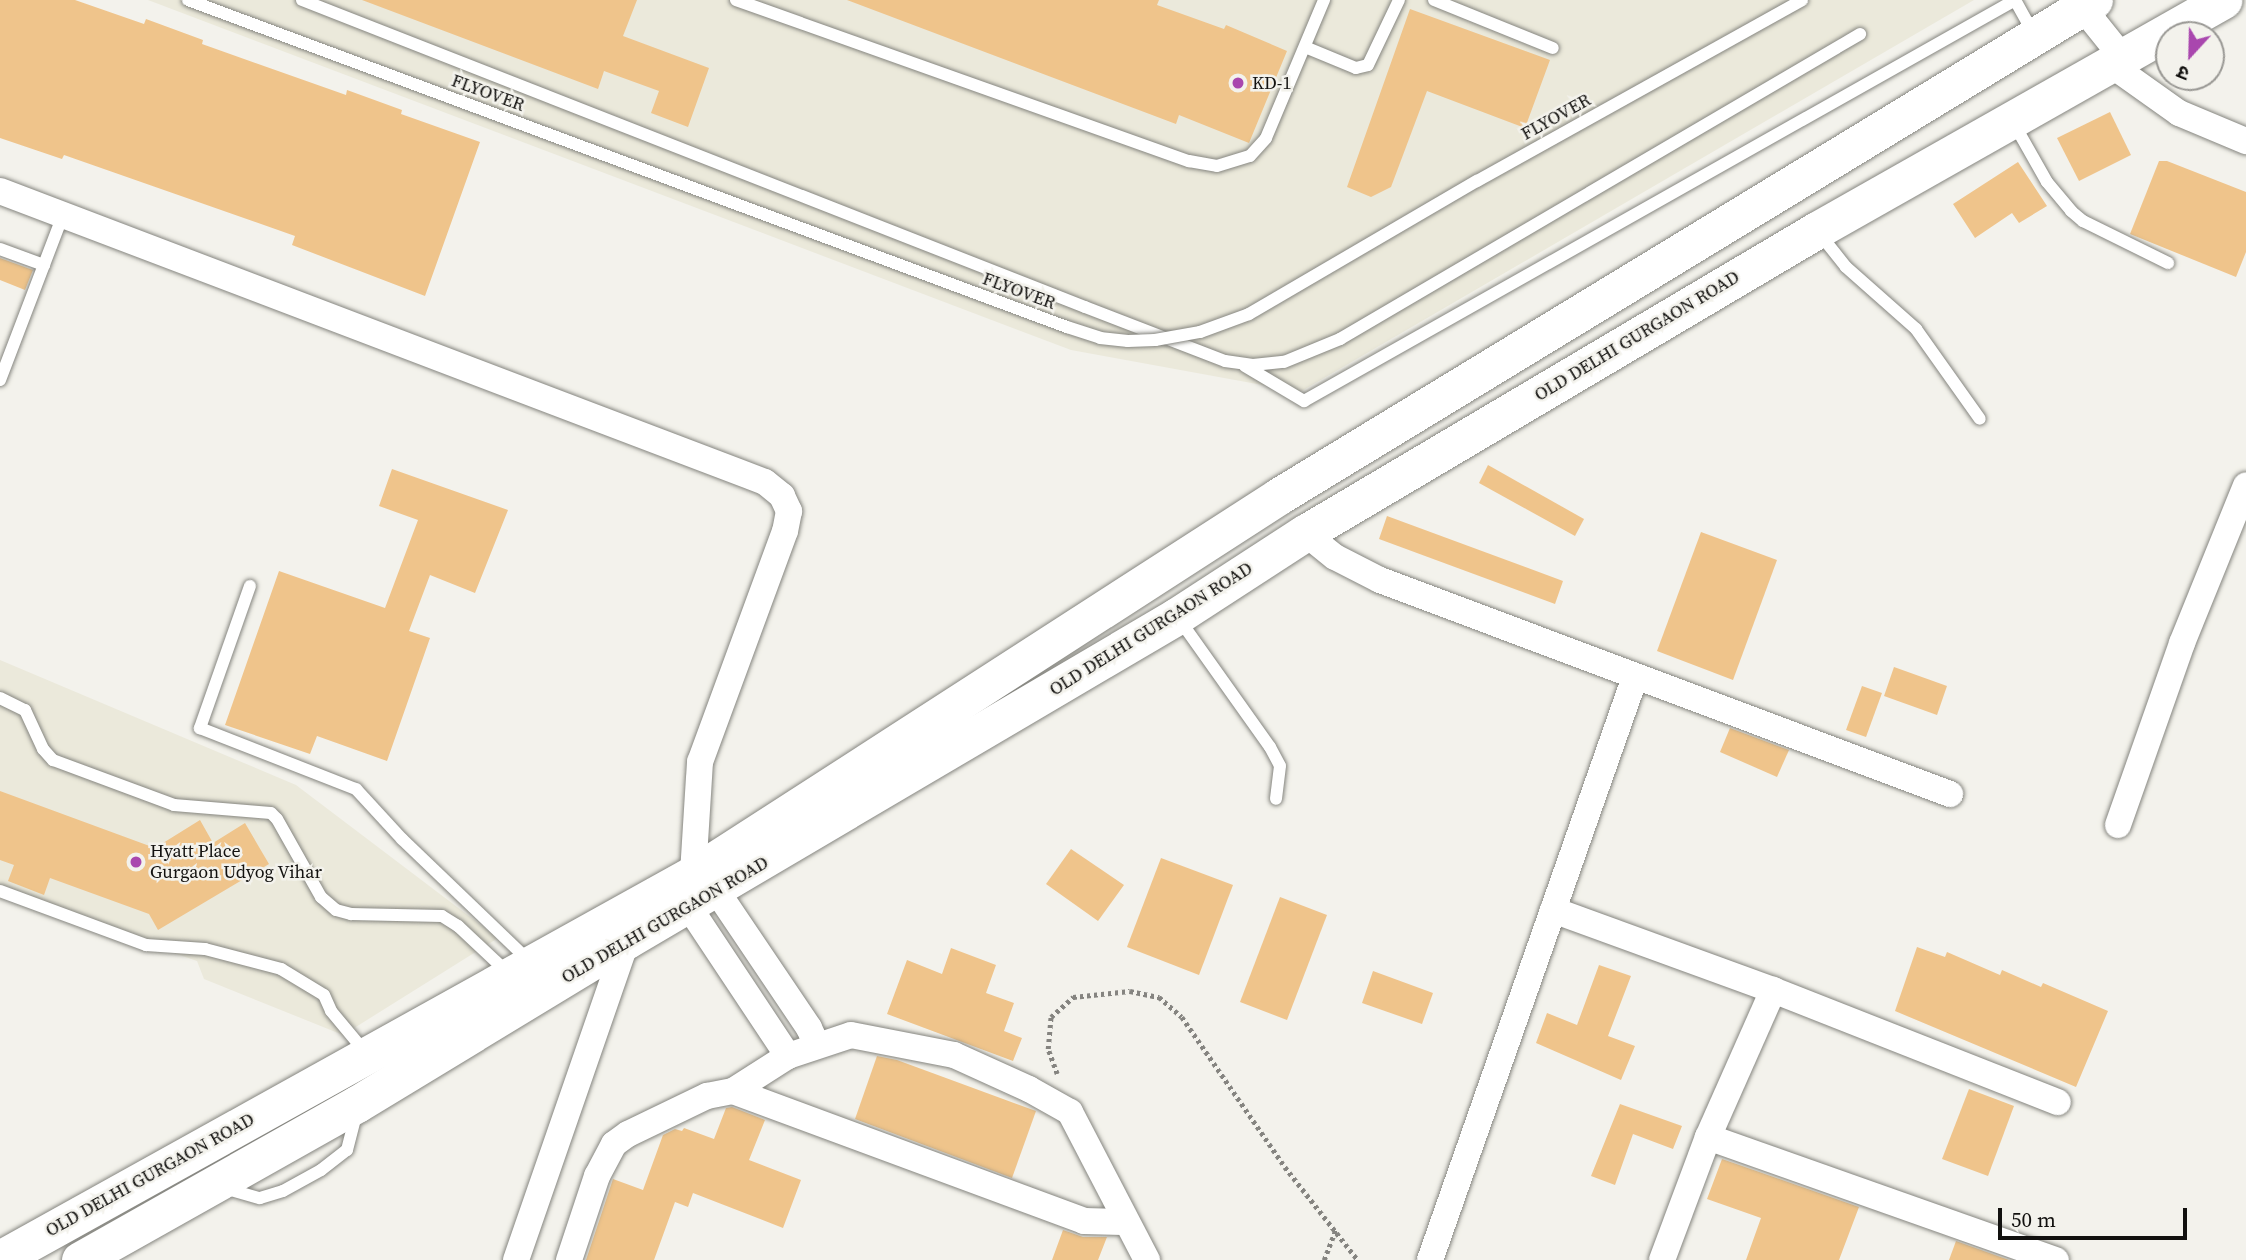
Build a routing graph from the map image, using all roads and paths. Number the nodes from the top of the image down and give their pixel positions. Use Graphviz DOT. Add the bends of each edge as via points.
graph roads {
  1 [pos="188,0"];
  2 [pos="302,0"];
  3 [pos="736,0"];
  4 [pos="1324,0"];
  5 [pos="1399,0"];
  6 [pos="1434,0"];
  7 [pos="1802,0"];
  8 [pos="2015,0"];
  9 [pos="2223,0"];
  10 [pos="2088,4"];
  11 [pos="1860,34"];
  12 [pos="2034,34"];
  13 [pos="1305,47"];
  14 [pos="1553,48"];
  15 [pos="2123,58"];
  16 [pos="2011,119"];
  17 [pos="2246,127"];
  18 [pos="2246,141"];
  19 [pos="0,191"];
  20 [pos="63,215"];
  21 [pos="1817,230"];
  22 [pos="0,249"];
  23 [pos="2168,263"];
  24 [pos="44,265"];
  25 [pos="1240,363"];
  26 [pos="0,380"];
  27 [pos="1980,419"];
  28 [pos="2246,485"];
  29 [pos="1305,533"];
  30 [pos="1208,542"];
  31 [pos="1233,579"];
  32 [pos="250,586"];
  33 [pos="1177,616"];
  34 [pos="1635,677"];
  35 [pos="0,698"];
  36 [pos="1950,794"];
  37 [pos="1276,799"];
  38 [pos="2118,825"];
  39 [pos="699,890"];
  40 [pos="0,891"];
  41 [pos="1553,909"];
  42 [pos="627,940"];
  43 [pos="521,970"];
  44 [pos="1773,990"];
  45 [pos="817,1045"];
  46 [pos="367,1055"];
  47 [pos="788,1056"];
  48 [pos="733,1091"];
  49 [pos="2057,1102"];
  50 [pos="1070,1112"];
  51 [pos="1708,1137"];
  52 [pos="1126,1222"];
  53 [pos="1336,1228"];
  54 [pos="1671,1257"];
  55 [pos="0,1259"];
  56 [pos="80,1260"];
  57 [pos="516,1260"];
  58 [pos="569,1260"];
  59 [pos="1147,1260"];
  60 [pos="1324,1260"];
  61 [pos="1358,1260"];
  62 [pos="1430,1260"];
  63 [pos="2056,1260"];
  1 -- 7 [label="lane, FLYOVER, bridge" via="1067,327 1128,341 1200,332 1249,314"];
  2 -- 25 [label="lane" via="1085,307"];
  3 -- 13 [label="lane" via="1189,161 1217,166 1251,156 1266,138"];
  4 -- 13 [label="lane"];
  5 -- 13 [label="lane" via="1363,68"];
  6 -- 14 [label="lane"];
  8 -- 12 [label="lane"];
  8 -- 25 [label="lane" via="1304,401"];
  9 -- 15 [label="main road, OLD DELHI GURGAON ROAD"];
  10 -- 12 [label="main road, OLD DELHI GURGAON ROAD"];
  10 -- 15 [label="street"];
  11 -- 25 [label="lane" via="1340,339 1284,362"];
  12 -- 30 [label="main road, OLD DELHI GURGAON ROAD"];
  15 -- 16 [label="main road, OLD DELHI GURGAON ROAD"];
  15 -- 17 [label="street" via="2169,93"];
  15 -- 18 [label="street" via="2179,113"];
  16 -- 21 [label="main road, OLD DELHI GURGAON ROAD"];
  16 -- 23 [label="lane" via="2047,182 2071,211"];
  19 -- 20 [label="street"];
  20 -- 24 [label="lane"];
  20 -- 39 [label="street" via="765,482 782,496 789,510 785,531 700,762"];
  21 -- 27 [label="lane" via="1846,267 1916,329"];
  21 -- 29 [label="main road, OLD DELHI GURGAON ROAD"];
  22 -- 24 [label="lane"];
  24 -- 26 [label="lane"];
  28 -- 38 [label="street" via="2182,643"];
  29 -- 31 [label="main road, OLD DELHI GURGAON ROAD"];
  29 -- 34 [label="street" via="1358,571"];
  30 -- 31 [label="main road"];
  30 -- 39 [label="main road, OLD DELHI GURGAON ROAD"];
  31 -- 33 [label="main road, OLD DELHI GURGAON ROAD"];
  32 -- 43 [label="lane" via="200,728 356,789"];
  33 -- 37 [label="lane" via="1275,756 1280,766"];
  33 -- 39 [label="main road, OLD DELHI GURGAON ROAD"];
  34 -- 36 [label="street"];
  34 -- 41 [label="street"];
  35 -- 43 [label="lane" via="25,710 53,760 174,805 271,813 321,897 336,910 442,916"];
  39 -- 42 [label="main road, OLD DELHI GURGAON ROAD"];
  39 -- 43 [label="main road, OLD DELHI GURGAON ROAD"];
  39 -- 45 [label="street" via="809,1028"];
  39 -- 47 [label="street"];
  40 -- 46 [label="lane" via="146,945 205,949 281,969 324,995 331,1011"];
  41 -- 44 [label="street"];
  41 -- 62 [label="street"];
  42 -- 56 [label="main road, OLD DELHI GURGAON ROAD" via="357,1104"];
  42 -- 57 [label="street"];
  43 -- 46 [label="main road, OLD DELHI GURGAON ROAD"];
  44 -- 49 [label="street"];
  44 -- 51 [label="street"];
  45 -- 47 [label="street"];
  45 -- 50 [label="street" via="851,1035 954,1055"];
  46 -- 55 [label="main road, OLD DELHI GURGAON ROAD"];
  47 -- 48 [label="street"];
  48 -- 52 [label="street" via="1084,1221"];
  48 -- 58 [label="street" via="708,1096 614,1144 597,1176"];
  50 -- 52 [label="street"];
  50 -- 53 [label="path" via="1048,1049 1051,1017 1073,997 1129,991 1159,997 1182,1017 1285,1167"];
  51 -- 54 [label="street"];
  51 -- 63 [label="street"];
  52 -- 59 [label="street"];
  53 -- 60 [label="path"];
  53 -- 61 [label="path"];
}
